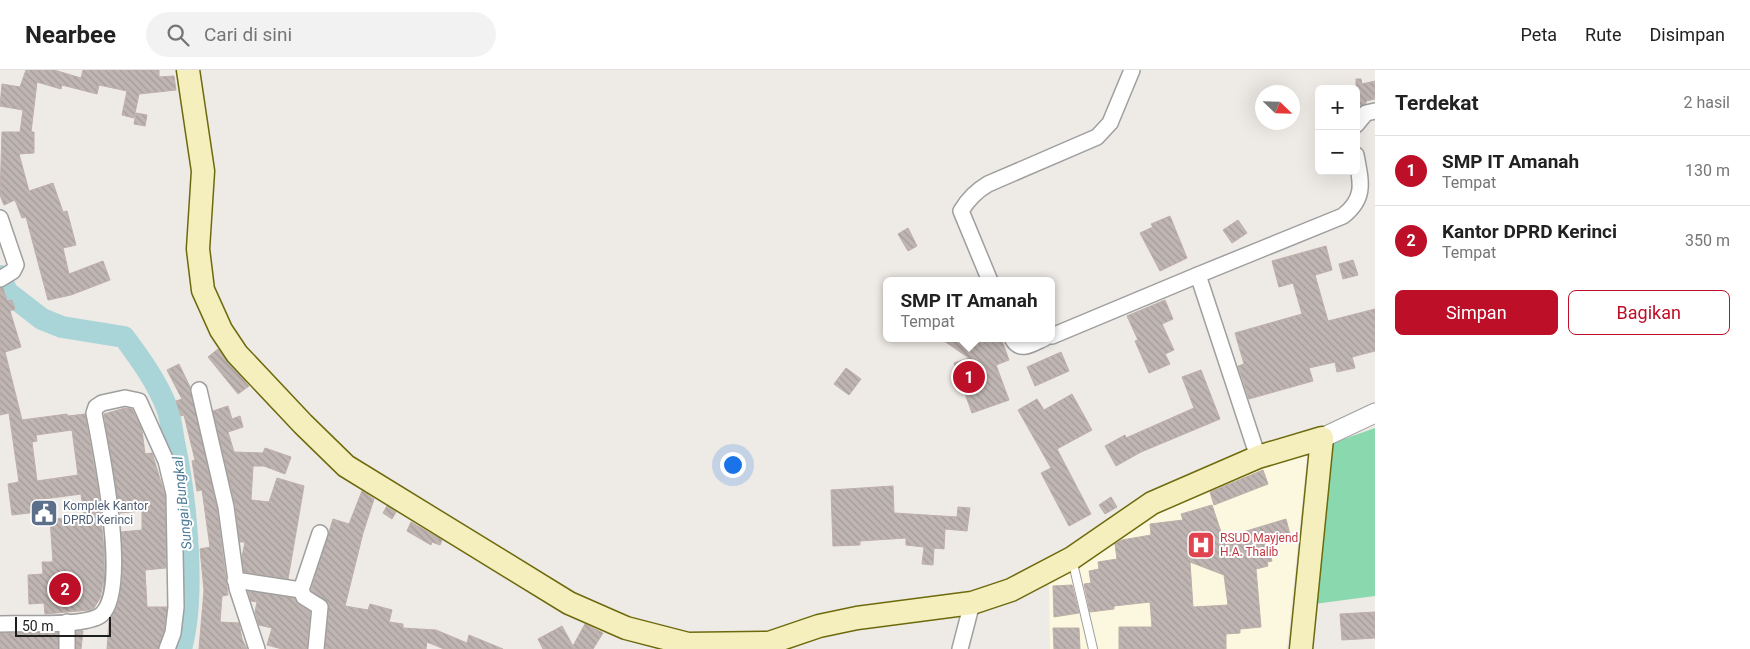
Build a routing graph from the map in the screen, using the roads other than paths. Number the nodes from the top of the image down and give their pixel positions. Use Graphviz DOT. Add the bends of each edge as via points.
graph roads {
  1 [pos="188,70"];
  2 [pos="1132,70"];
  3 [pos="1375,111"];
  4 [pos="1360,120"];
  5 [pos="1358,175"];
  6 [pos="0,218"];
  7 [pos="1198,274"];
  8 [pos="4,277"];
  9 [pos="988,277"];
  10 [pos="1055,335"];
  11 [pos="1014,342"];
  12 [pos="1036,342"];
  13 [pos="199,390"];
  14 [pos="1375,413"];
  15 [pos="1322,438"];
  16 [pos="1258,457"];
  17 [pos="320,533"];
  18 [pos="1072,558"];
  19 [pos="236,580"];
  20 [pos="301,590"];
  21 [pos="972,603"];
  22 [pos="67,622"];
  23 [pos="0,624"];
  24 [pos="684,647"];
  25 [pos="66,649"];
  26 [pos="167,649"];
  27 [pos="257,649"];
  28 [pos="316,649"];
  29 [pos="960,649"];
  30 [pos="1093,649"];
  31 [pos="1300,649"];
  1 -- 24 [label="main road" via="203,171 198,249 202,283 221,330 238,354 346,466 569,602 626,628"];
  2 -- 9 [label="street" via="1110,123 1097,137 988,184 967,201 961,211"];
  3 -- 4 [label="street" via="1366,113"];
  5 -- 7 [label="street" via="1360,193 1352,209 1342,216"];
  6 -- 8 [label="street" via="16,265"];
  7 -- 10 [label="street"];
  7 -- 16 [label="street"];
  11 -- 12 [label="street" via="1023,348"];
  13 -- 19 [label="street" via="226,507"];
  14 -- 15 [label="street"];
  15 -- 16 [label="main road"];
  15 -- 31 [label="main road"];
  16 -- 18 [label="main road" via="1152,503"];
  17 -- 20 [label="street"];
  18 -- 21 [label="main road" via="1011,590"];
  18 -- 30 [label="lane"];
  19 -- 20 [label="street"];
  19 -- 27 [label="street"];
  20 -- 28 [label="street" via="304,597 320,607"];
  21 -- 24 [label="main road" via="857,618 819,626 769,643"];
  21 -- 29 [label="street"];
  22 -- 23 [label="street"];
  22 -- 25 [label="street"];
  22 -- 26 [label="street" via="85,622 101,615 111,594 111,510 95,410 102,403 136,399 142,404 166,461 174,494 176,607"];
}
